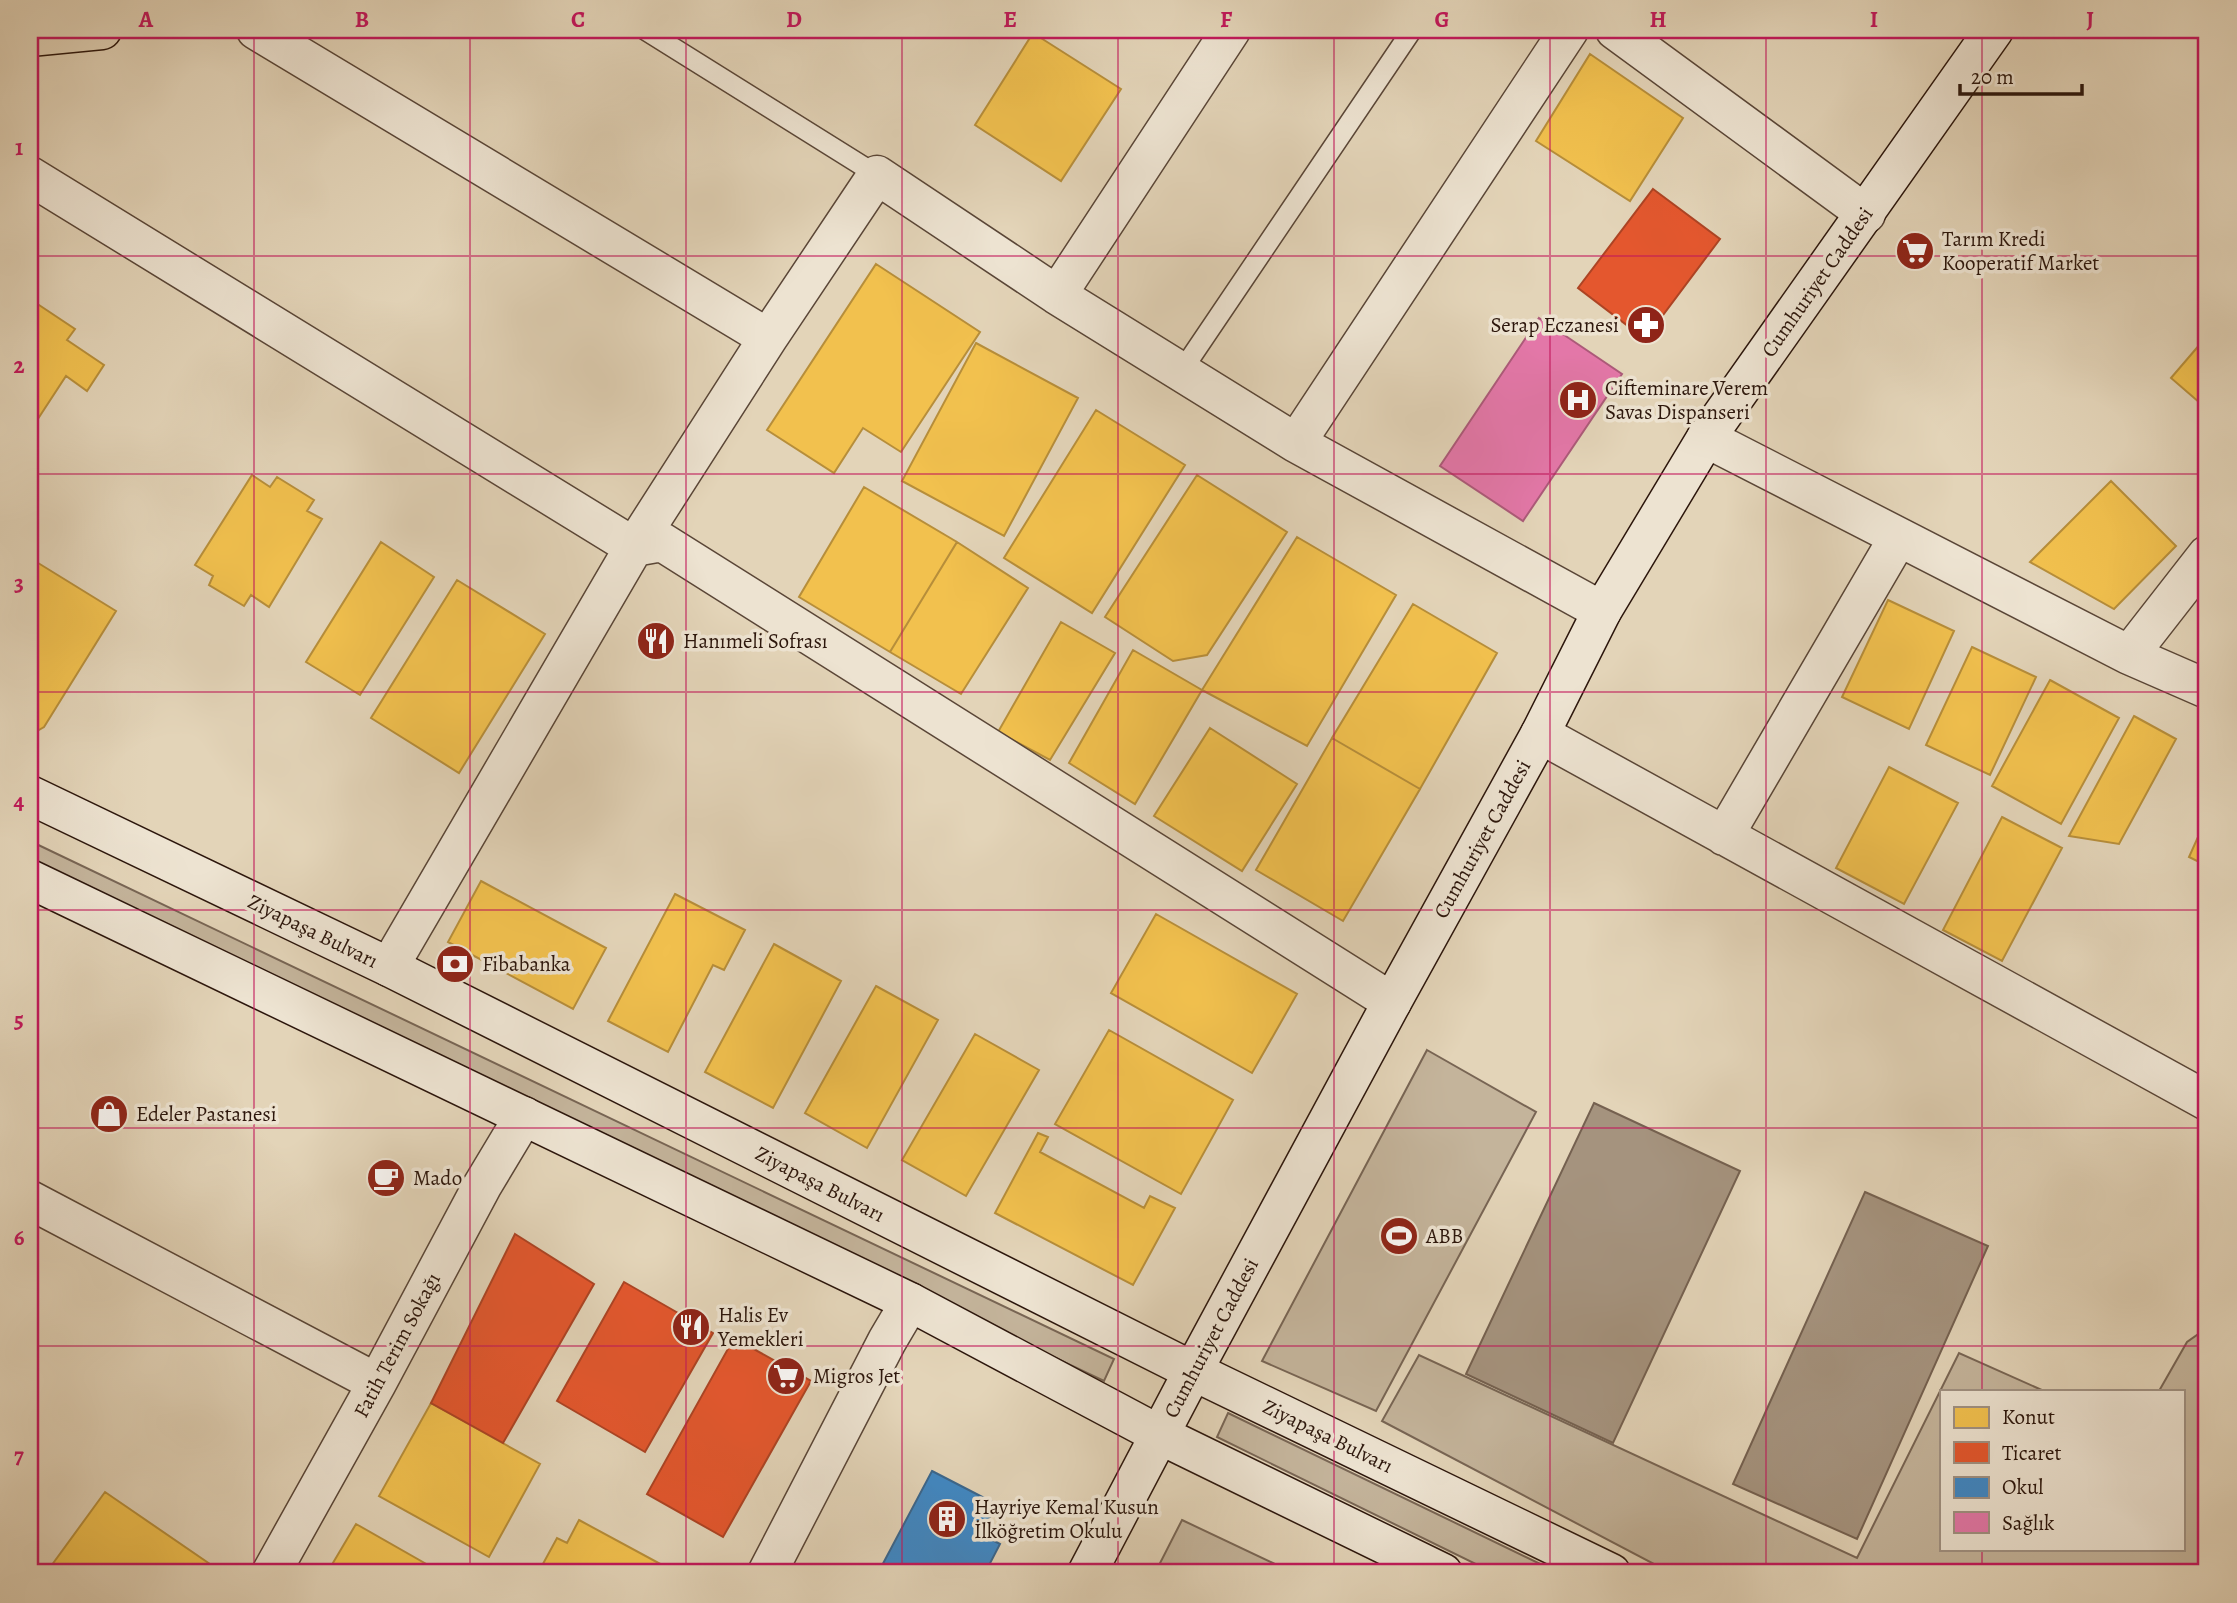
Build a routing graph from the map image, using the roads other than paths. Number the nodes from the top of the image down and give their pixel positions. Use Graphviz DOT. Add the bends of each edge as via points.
graph roads {
  1 [pos="102,30"];
  2 [pos="256,30"];
  3 [pos="645,30"];
  4 [pos="1231,30"];
  5 [pos="1412,30"];
  6 [pos="1569,30"];
  7 [pos="1615,30"];
  8 [pos="1994,30"];
  9 [pos="2020,30"];
  10 [pos="30,37"];
  11 [pos="1922,134"];
  12 [pos="877,175"];
  13 [pos="30,176"];
  14 [pos="1866,214"];
  15 [pos="1057,295"];
  16 [pos="768,338"];
  17 [pos="1181,372"];
  18 [pos="1706,438"];
  19 [pos="1296,443"];
  20 [pos="1898,538"];
  21 [pos="634,547"];
  22 [pos="2207,555"];
  23 [pos="1602,611"];
  24 [pos="2129,655"];
  25 [pos="2207,689"];
  26 [pos="1540,734"];
  27 [pos="30,796"];
  28 [pos="1724,836"];
  29 [pos="30,879"];
  30 [pos="389,967"];
  31 [pos="1392,1002"];
  32 [pos="2207,1101"];
  33 [pos="524,1116"];
  34 [pos="30,1200"];
  35 [pos="910,1302"];
  36 [pos="1193,1371"];
  37 [pos="377,1383"];
  38 [pos="1160,1434"];
  39 [pos="271,1573"];
  40 [pos="767,1573"];
  41 [pos="1087,1573"];
  42 [pos="1443,1573"];
  43 [pos="1611,1573"];
  1 -- 10 [label="highway"];
  2 -- 16 [label="street"];
  3 -- 12 [label="lane"];
  4 -- 15 [label="street"];
  5 -- 17 [label="lane"];
  6 -- 19 [label="street"];
  7 -- 14 [label="street"];
  8 -- 11 [label="street, Cumhuriyet Caddesi"];
  9 -- 11 [label="street, Cumhuriyet Caddesi"];
  11 -- 14 [label="street, Cumhuriyet Caddesi"];
  12 -- 15 [label="street"];
  12 -- 16 [label="street"];
  13 -- 21 [label="street"];
  14 -- 18 [label="street, Cumhuriyet Caddesi"];
  15 -- 17 [label="street"];
  16 -- 21 [label="street"];
  17 -- 19 [label="street"];
  18 -- 20 [label="street"];
  18 -- 23 [label="street, Cumhuriyet Caddesi"];
  19 -- 23 [label="street"];
  20 -- 24 [label="street"];
  20 -- 28 [label="street"];
  21 -- 30 [label="street"];
  21 -- 31 [label="street" via="662,542"];
  22 -- 24 [label="street"];
  23 -- 26 [label="street, Cumhuriyet Caddesi"];
  24 -- 25 [label="street"];
  26 -- 28 [label="street"];
  26 -- 31 [label="street, Cumhuriyet Caddesi"];
  27 -- 30 [label="street, Ziyapaşa Bulvarı"];
  28 -- 32 [label="street"];
  29 -- 33 [label="street"];
  30 -- 36 [label="street, Ziyapaşa Bulvarı"];
  31 -- 36 [label="street, Cumhuriyet Caddesi"];
  33 -- 35 [label="street"];
  33 -- 37 [label="street, Fatih Terim Sokağı"];
  34 -- 37 [label="street"];
  35 -- 38 [label="street"];
  35 -- 40 [label="street"];
  36 -- 38 [label="street, Cumhuriyet Caddesi"];
  36 -- 43 [label="street, Ziyapaşa Bulvarı"];
  37 -- 39 [label="street, Fatih Terim Sokağı"];
  38 -- 41 [label="street, Cumhuriyet Caddesi"];
  38 -- 42 [label="street"];
}
